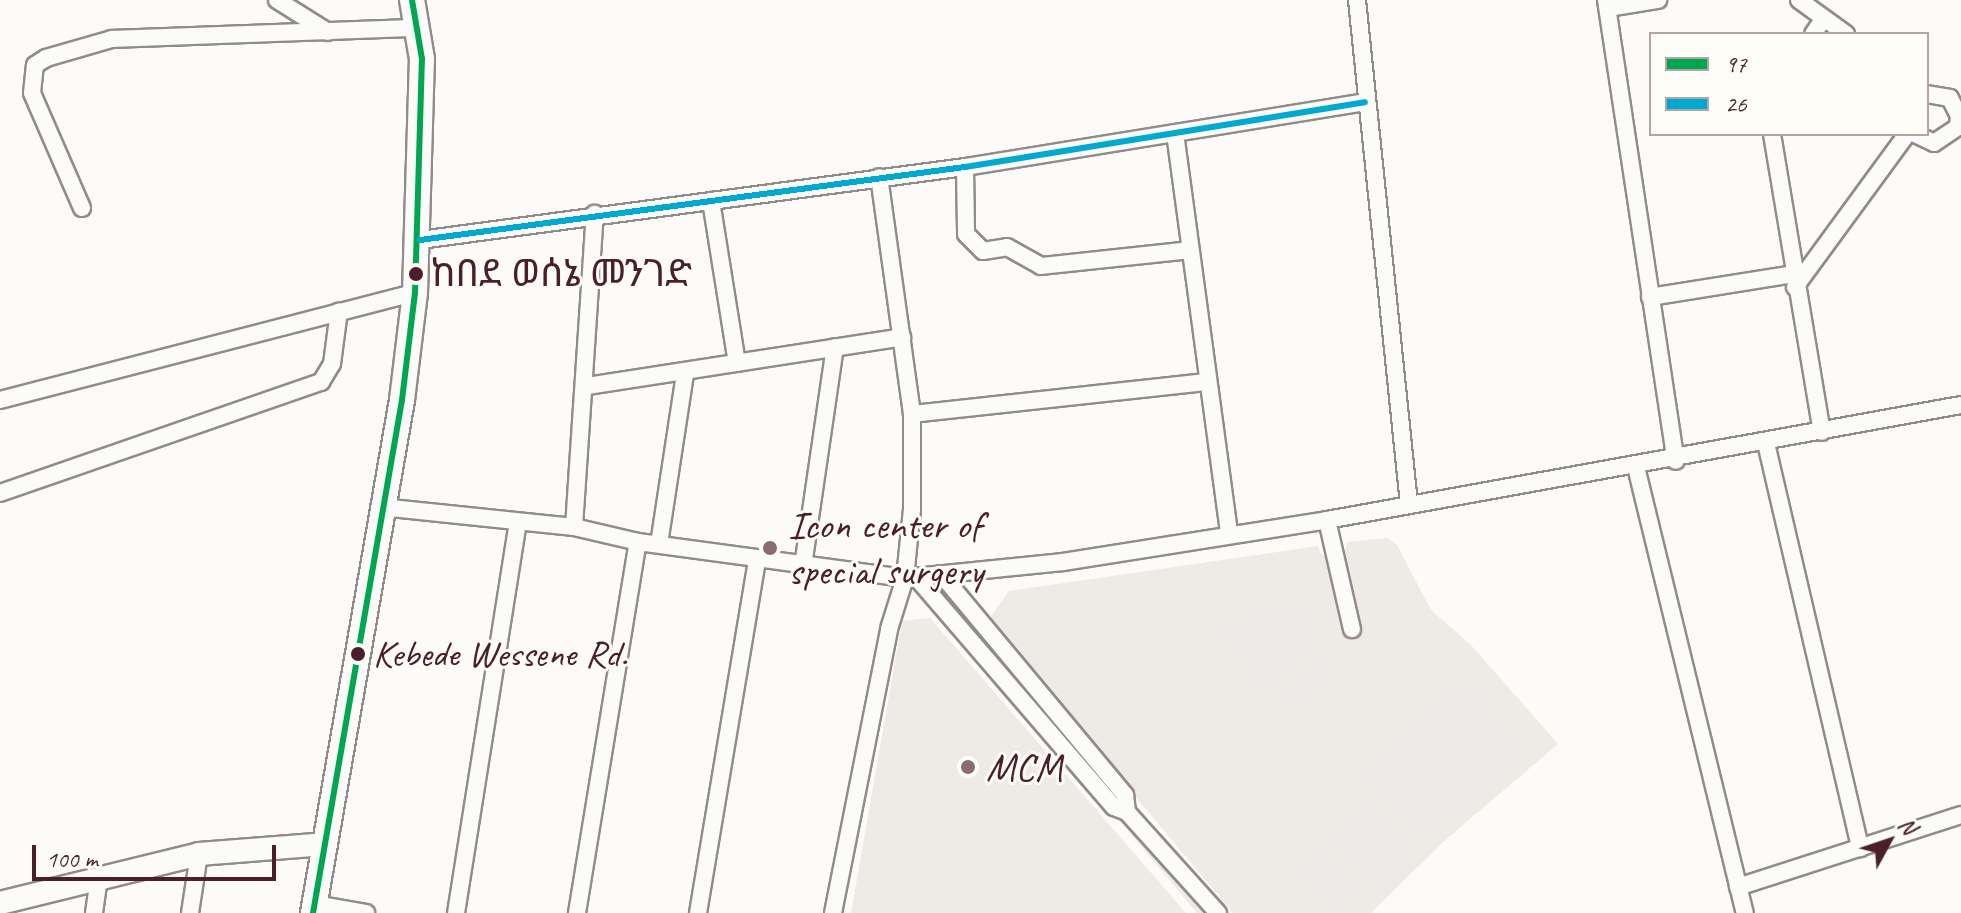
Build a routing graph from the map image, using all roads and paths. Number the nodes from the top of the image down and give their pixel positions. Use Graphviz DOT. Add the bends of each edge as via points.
graph roads {
  1 [pos="277,0"];
  2 [pos="412,0"];
  3 [pos="1357,0"];
  4 [pos="1658,0"];
  5 [pos="1799,0"];
  6 [pos="1607,4"];
  7 [pos="1824,18"];
  8 [pos="417,28"];
  9 [pos="328,32"];
  10 [pos="1814,32"];
  11 [pos="1843,32"];
  12 [pos="1929,92"];
  13 [pos="1955,92"];
  14 [pos="1365,102"];
  15 [pos="1175,133"];
  16 [pos="1772,136"];
  17 [pos="1905,136"];
  18 [pos="1919,136"];
  19 [pos="1956,139"];
  20 [pos="965,167"];
  21 [pos="879,177"];
  22 [pos="711,201"];
  23 [pos="82,208"];
  24 [pos="595,214"];
  25 [pos="420,240"];
  26 [pos="1190,250"];
  27 [pos="1794,280"];
  28 [pos="415,293"];
  29 [pos="1650,297"];
  30 [pos="339,311"];
  31 [pos="902,337"];
  32 [pos="835,347"];
  33 [pos="737,363"];
  34 [pos="685,374"];
  35 [pos="1207,382"];
  36 [pos="587,386"];
  37 [pos="0,400"];
  38 [pos="1961,405"];
  39 [pos="912,414"];
  40 [pos="1822,432"];
  41 [pos="1766,443"];
  42 [pos="1676,461"];
  43 [pos="1636,467"];
  44 [pos="0,493"];
  45 [pos="1409,504"];
  46 [pos="381,507"];
  47 [pos="1327,520"];
  48 [pos="518,523"];
  49 [pos="574,527"];
  50 [pos="1229,534"];
  51 [pos="638,542"];
  52 [pos="659,544"];
  53 [pos="757,561"];
  54 [pos="803,566"];
  55 [pos="941,574"];
  56 [pos="910,577"];
  57 [pos="1352,629"];
  58 [pos="1127,812"];
  59 [pos="1961,815"];
  60 [pos="325,844"];
  61 [pos="1860,848"];
  62 [pos="199,854"];
  63 [pos="99,879"];
  64 [pos="1738,887"];
  65 [pos="0,903"];
  66 [pos="314,909"];
  67 [pos="94,913"];
  68 [pos="190,913"];
  69 [pos="366,913"];
  70 [pos="456,913"];
  71 [pos="577,913"];
  72 [pos="698,913"];
  73 [pos="833,913"];
  74 [pos="1218,913"];
  75 [pos="1745,913"];
  1 -- 9 [label="street"];
  2 -- 8 [label="main road"];
  3 -- 14 [label="street"];
  4 -- 6 [label="street"];
  5 -- 7 [label="street"];
  6 -- 29 [label="street"];
  7 -- 10 [label="street"];
  7 -- 11 [label="street"];
  8 -- 9 [label="street"];
  8 -- 25 [label="main road" via="422,59"];
  9 -- 23 [label="street" via="112,39 35,65 32,93"];
  12 -- 13 [label="street"];
  13 -- 19 [label="street"];
  14 -- 15 [label="street"];
  14 -- 45 [label="street"];
  15 -- 20 [label="street"];
  15 -- 26 [label="street"];
  16 -- 27 [label="street"];
  17 -- 27 [label="street"];
  18 -- 19 [label="street" via="1934,143"];
  20 -- 21 [label="street"];
  20 -- 26 [label="street" via="966,234 983,251 1007,247 1041,266"];
  21 -- 22 [label="street"];
  21 -- 31 [label="street"];
  22 -- 24 [label="street"];
  22 -- 33 [label="street"];
  24 -- 25 [label="street"];
  24 -- 36 [label="street"];
  25 -- 28 [label="main road"];
  26 -- 35 [label="street"];
  27 -- 29 [label="street"];
  27 -- 40 [label="street"];
  28 -- 30 [label="street"];
  28 -- 46 [label="main road"];
  29 -- 42 [label="street"];
  30 -- 37 [label="street"];
  30 -- 44 [label="street" via="332,364 321,382"];
  31 -- 32 [label="street"];
  31 -- 39 [label="street"];
  32 -- 33 [label="street"];
  32 -- 54 [label="street"];
  33 -- 34 [label="street"];
  34 -- 36 [label="street"];
  34 -- 52 [label="street"];
  35 -- 39 [label="street"];
  35 -- 50 [label="street"];
  36 -- 49 [label="street"];
  38 -- 40 [label="street"];
  39 -- 56 [label="street"];
  40 -- 41 [label="street"];
  41 -- 42 [label="street"];
  41 -- 61 [label="street"];
  42 -- 43 [label="street"];
  43 -- 45 [label="street"];
  43 -- 64 [label="street"];
  45 -- 47 [label="street"];
  46 -- 48 [label="street"];
  46 -- 60 [label="main road"];
  47 -- 50 [label="street"];
  47 -- 57 [label="street"];
  48 -- 49 [label="street"];
  48 -- 70 [label="street"];
  49 -- 51 [label="street"];
  50 -- 55 [label="street" via="1063,562"];
  51 -- 52 [label="street"];
  51 -- 71 [label="street"];
  52 -- 53 [label="street"];
  53 -- 54 [label="street"];
  53 -- 72 [label="street"];
  54 -- 56 [label="street"];
  55 -- 56 [label="street"];
  55 -- 58 [label="street" via="1125,795"];
  56 -- 58 [label="street" via="1114,807"];
  56 -- 73 [label="street" via="889,629"];
  58 -- 74 [label="street"];
  59 -- 61 [label="street"];
  60 -- 62 [label="street"];
  60 -- 66 [label="main road"];
  61 -- 64 [label="street"];
  62 -- 63 [label="street"];
  62 -- 68 [label="street"];
  63 -- 65 [label="street"];
  63 -- 67 [label="street"];
  64 -- 75 [label="street"];
  66 -- 69 [label="street"];
}
